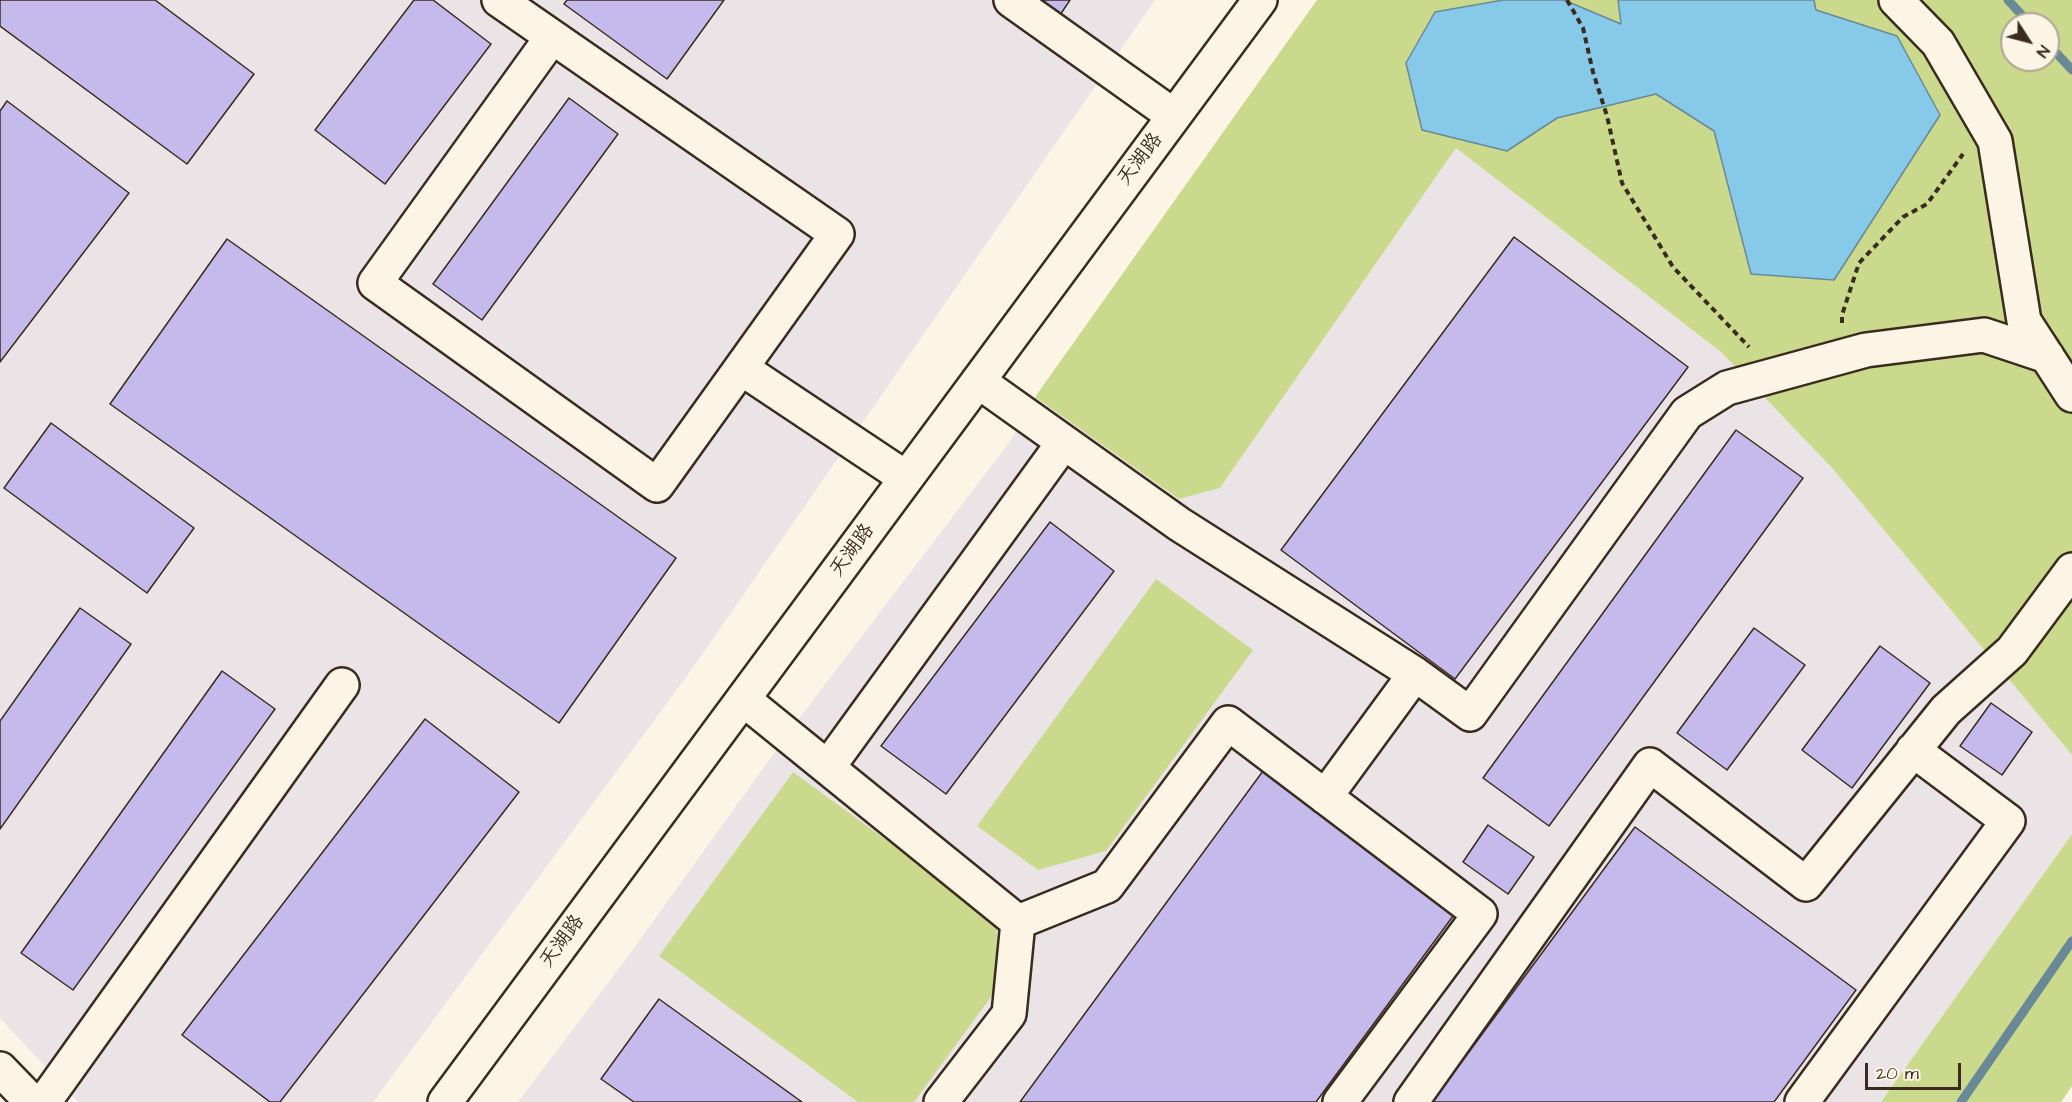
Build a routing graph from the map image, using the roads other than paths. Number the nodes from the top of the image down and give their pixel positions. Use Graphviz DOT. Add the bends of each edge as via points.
graph roads {
  1 [pos="499,0"];
  2 [pos="1011,0"];
  3 [pos="1260,0"];
  4 [pos="1896,0"];
  5 [pos="552,37"];
  6 [pos="1174,116"];
  7 [pos="2047,356"];
  8 [pos="741,368"];
  9 [pos="978,381"];
  10 [pos="2072,394"];
  11 [pos="1064,442"];
  12 [pos="906,478"];
  13 [pos="2072,570"];
  14 [pos="1415,674"];
  15 [pos="342,686"];
  16 [pos="743,699"];
  17 [pos="1913,750"];
  18 [pos="828,767"];
  19 [pos="1325,797"];
  20 [pos="1018,922"];
  21 [pos="0,1069"];
  22 [pos="29,1100"];
  23 [pos="445,1102"];
  24 [pos="941,1102"];
  25 [pos="1340,1102"];
  26 [pos="1411,1102"];
  27 [pos="1802,1102"];
  1 -- 5 [label="street"];
  2 -- 6 [label="street"];
  3 -- 6 [label="street, 天湖路"];
  4 -- 7 [label="street" via="1938,43 1995,141 2024,321"];
  5 -- 8 [label="street" via="837,234"];
  5 -- 8 [label="street" via="375,283 657,485"];
  6 -- 9 [label="street, 天湖路"];
  7 -- 10 [label="street"];
  7 -- 14 [label="street" via="1984,335 1866,350 1727,388 1687,412 1470,714"];
  8 -- 12 [label="street"];
  9 -- 11 [label="street"];
  9 -- 12 [label="street, 天湖路"];
  11 -- 14 [label="street" via="1179,524"];
  11 -- 18 [label="street"];
  12 -- 16 [label="street, 天湖路"];
  13 -- 17 [label="street" via="2012,651 1946,710"];
  14 -- 19 [label="street"];
  15 -- 22 [label="street"];
  16 -- 18 [label="street"];
  16 -- 23 [label="street, 天湖路"];
  17 -- 26 [label="street" via="1806,884 1650,765"];
  17 -- 27 [label="street" via="2008,821"];
  18 -- 20 [label="street"];
  19 -- 20 [label="street" via="1228,723 1107,886"];
  19 -- 25 [label="street" via="1480,914"];
  20 -- 24 [label="street" via="1009,1014"];
  21 -- 22 [label="street"];
}
